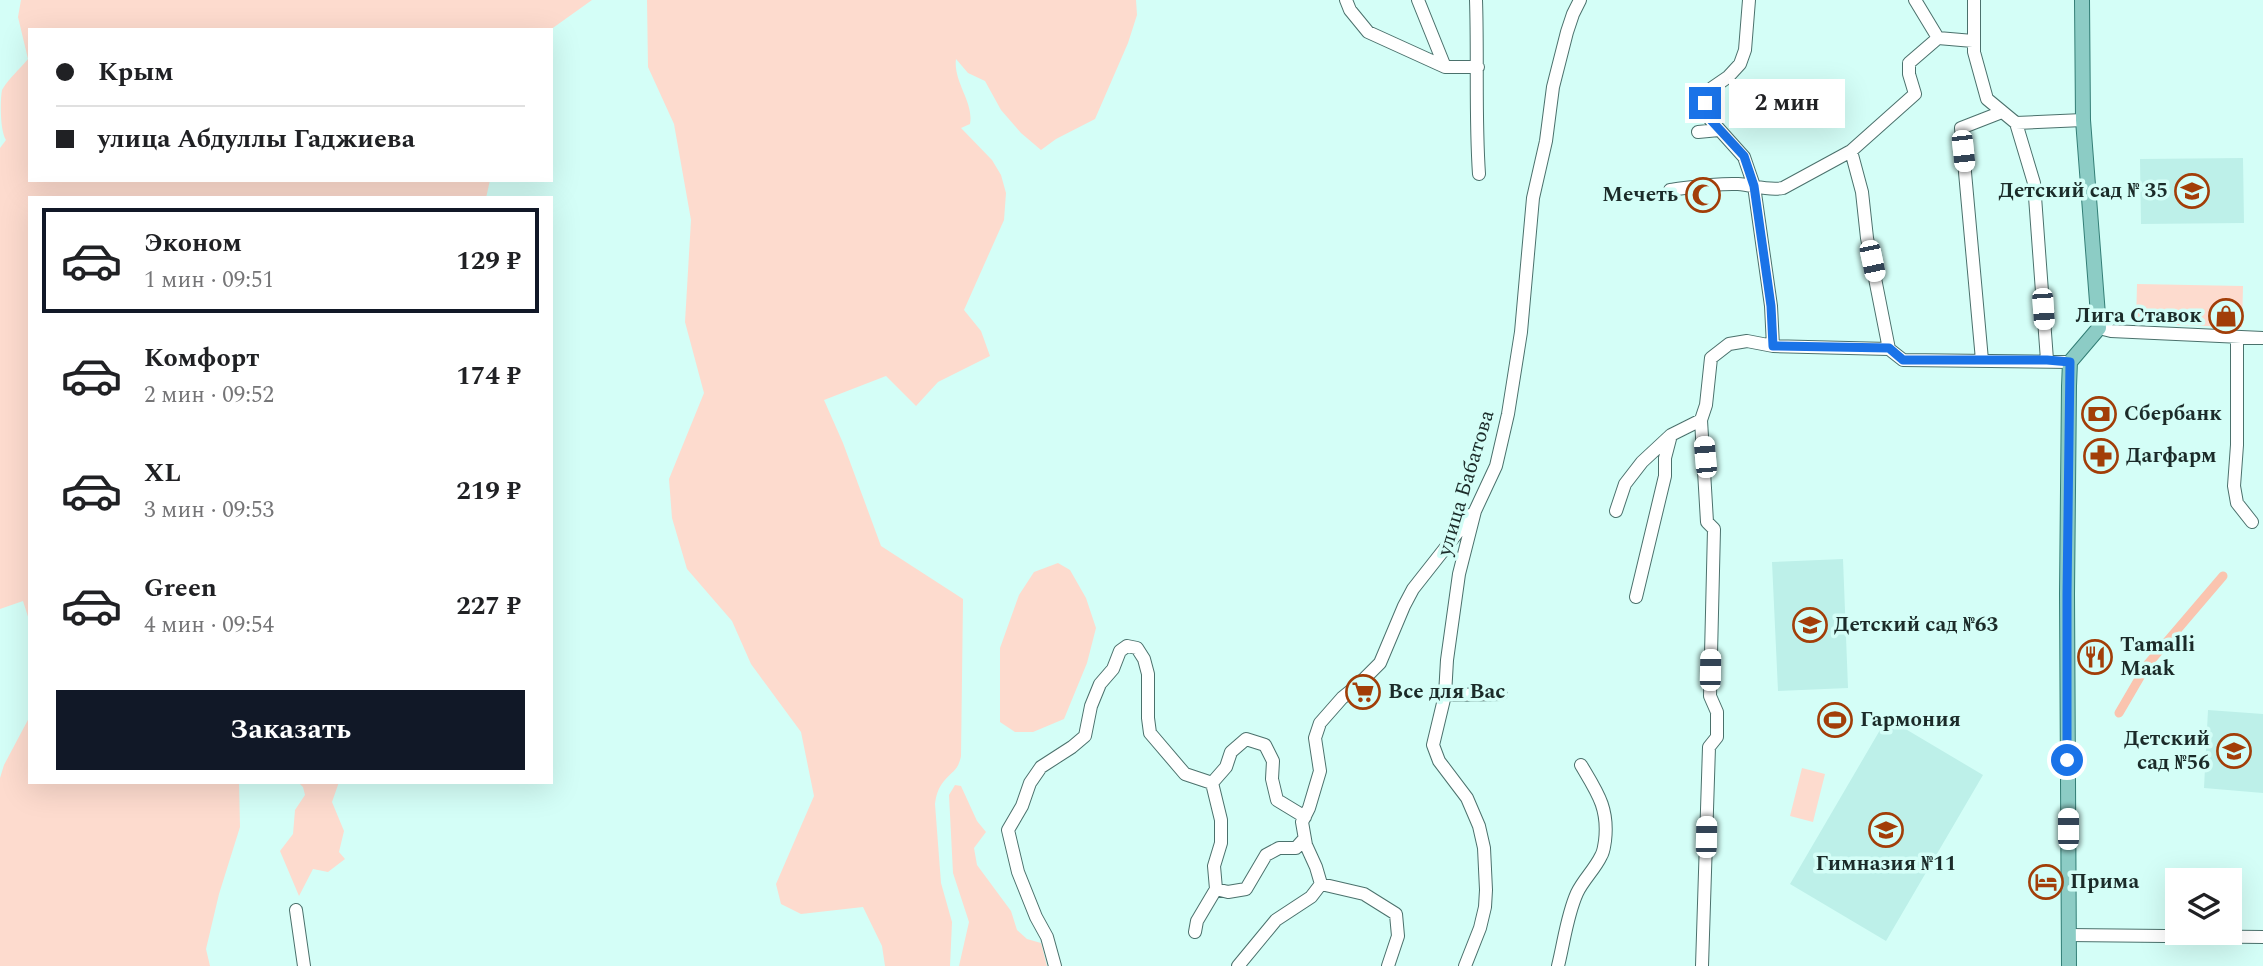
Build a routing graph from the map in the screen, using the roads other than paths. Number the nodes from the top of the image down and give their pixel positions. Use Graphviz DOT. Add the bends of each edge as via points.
graph roads {
  1 [pos="1346,0"];
  2 [pos="1418,0"];
  3 [pos="1476,0"];
  4 [pos="1580,0"];
  5 [pos="1749,0"];
  6 [pos="1915,0"];
  7 [pos="1974,0"];
  8 [pos="2082,0"];
  9 [pos="1938,38"];
  10 [pos="1973,41"];
  11 [pos="1445,67"];
  12 [pos="1478,67"];
  13 [pos="2002,112"];
  14 [pos="2083,120"];
  15 [pos="2016,123"];
  16 [pos="1719,130"];
  17 [pos="1698,132"];
  18 [pos="1851,151"];
  19 [pos="1479,174"];
  20 [pos="1754,186"];
  21 [pos="1670,190"];
  22 [pos="2099,327"];
  23 [pos="2237,337"];
  24 [pos="2263,338"];
  25 [pos="1773,346"];
  26 [pos="1889,348"];
  27 [pos="1982,360"];
  28 [pos="2047,360"];
  29 [pos="2070,362"];
  30 [pos="1701,420"];
  31 [pos="1671,435"];
  32 [pos="1475,511"];
  33 [pos="1616,511"];
  34 [pos="2252,522"];
  35 [pos="1636,597"];
  36 [pos="1502,694"];
  37 [pos="1445,695"];
  38 [pos="1581,765"];
  39 [pos="1212,783"];
  40 [pos="1305,817"];
  41 [pos="1304,839"];
  42 [pos="1321,884"];
  43 [pos="1216,889"];
  44 [pos="296,910"];
  45 [pos="1195,932"];
  46 [pos="2068,935"];
  47 [pos="2263,937"];
  48 [pos="304,966"];
  49 [pos="1055,966"];
  50 [pos="1238,966"];
  51 [pos="1388,966"];
  52 [pos="1465,966"];
  53 [pos="1558,966"];
  54 [pos="1702,966"];
  55 [pos="2069,966"];
  1 -- 11 [label="street" via="1368,32"];
  2 -- 11 [label="street"];
  3 -- 12 [label="street"];
  4 -- 32 [label="street, улица Бабатова" via="1560,54 1533,198 1508,414 1496,466"];
  5 -- 16 [label="street" via="1740,64 1712,88 1705,103"];
  6 -- 9 [label="street"];
  7 -- 10 [label="street"];
  8 -- 14 [label="main road"];
  9 -- 10 [label="street"];
  9 -- 18 [label="street" via="1909,63 1914,94"];
  10 -- 13 [label="street" via="1987,99"];
  11 -- 12 [label="street"];
  12 -- 19 [label="street" via="1475,125"];
  13 -- 15 [label="street"];
  13 -- 27 [label="street" via="1961,128"];
  14 -- 15 [label="street"];
  14 -- 22 [label="main road"];
  15 -- 28 [label="street" via="2034,183"];
  16 -- 17 [label="street"];
  16 -- 20 [label="street" via="1744,156"];
  18 -- 20 [label="street" via="1783,188"];
  18 -- 26 [label="street"];
  20 -- 21 [label="street" via="1720,184"];
  20 -- 25 [label="street"];
  22 -- 23 [label="street"];
  22 -- 29 [label="main road"];
  23 -- 24 [label="street"];
  23 -- 34 [label="street" via="2234,486 2237,503"];
  25 -- 26 [label="street"];
  25 -- 30 [label="street" via="1746,341 1720,349 1712,358"];
  26 -- 27 [label="street" via="1903,360"];
  27 -- 28 [label="street"];
  28 -- 29 [label="street"];
  29 -- 46 [label="main road"];
  30 -- 31 [label="street"];
  30 -- 54 [label="street" via="1707,522 1714,529 1710,696 1717,712 1717,737 1709,747"];
  31 -- 33 [label="street" via="1625,484"];
  31 -- 35 [label="street"];
  32 -- 37 [label="street, улица Бабатова" via="1459,575"];
  32 -- 40 [label="street" via="1413,589 1380,663 1320,723 1315,738 1320,771"];
  36 -- 37 [label="street"];
  37 -- 52 [label="street, улица Бабатова" via="1434,737 1435,753 1474,811 1486,873 1485,907"];
  38 -- 53 [label="street" via="1605,810 1604,853 1579,889"];
  39 -- 40 [label="street" via="1226,767 1231,752 1246,739 1265,745 1273,761 1277,800"];
  39 -- 43 [label="street" via="1221,820 1214,866"];
  39 -- 49 [label="street" via="1185,774 1150,733 1146,667 1138,648 1127,646 1100,684 1085,736 1041,767 1008,830 1018,872"];
  40 -- 41 [label="street"];
  41 -- 42 [label="street"];
  41 -- 43 [label="street" via="1296,848 1279,848 1266,855 1246,889"];
  42 -- 50 [label="street" via="1311,897 1276,920"];
  42 -- 51 [label="street" via="1364,894 1396,914 1398,936"];
  43 -- 45 [label="street"];
  44 -- 48 [label="street"];
  46 -- 47 [label="street"];
  46 -- 55 [label="main road"];
}
